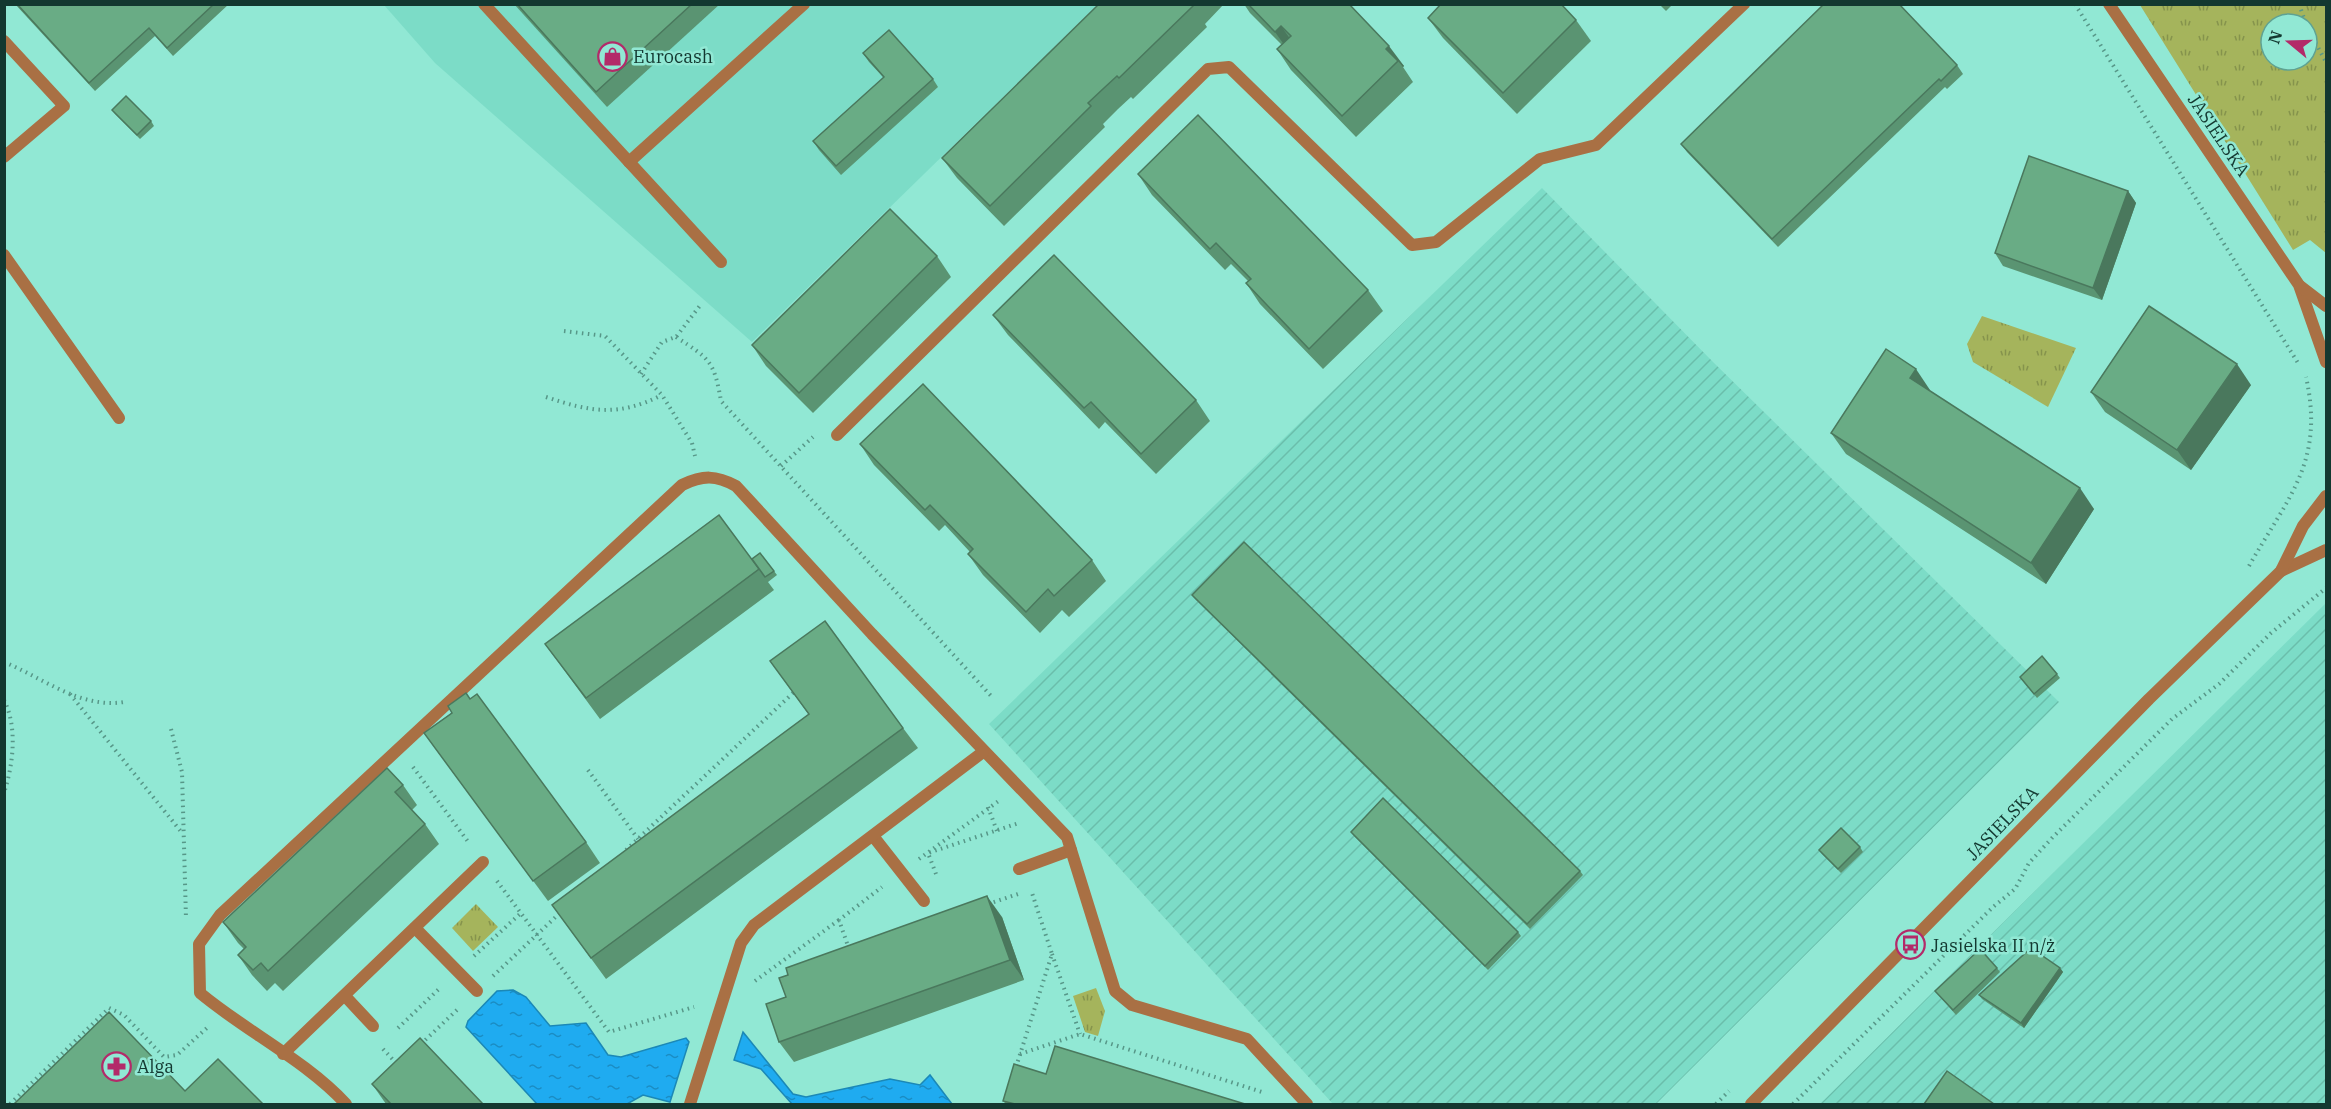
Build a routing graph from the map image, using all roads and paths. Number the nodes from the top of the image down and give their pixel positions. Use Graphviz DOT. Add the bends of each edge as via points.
graph roads {
  1 [pos="484,4"];
  2 [pos="804,4"];
  3 [pos="1744,4"];
  4 [pos="2075,4"];
  5 [pos="2109,4"];
  6 [pos="4,41"];
  7 [pos="4,157"];
  8 [pos="629,162"];
  9 [pos="4,255"];
  10 [pos="721,262"];
  11 [pos="2299,285"];
  12 [pos="702,303"];
  13 [pos="2326,306"];
  14 [pos="564,331"];
  15 [pos="676,337"];
  16 [pos="2326,362"];
  17 [pos="641,374"];
  18 [pos="662,395"];
  19 [pos="546,397"];
  20 [pos="119,418"];
  21 [pos="837,435"];
  22 [pos="781,466"];
  23 [pos="699,477"];
  24 [pos="2326,496"];
  25 [pos="2287,500"];
  26 [pos="2326,550"];
  27 [pos="2282,571"];
  28 [pos="2326,588"];
  29 [pos="4,662"];
  30 [pos="793,693"];
  31 [pos="70,694"];
  32 [pos="993,698"];
  33 [pos="4,700"];
  34 [pos="124,702"];
  35 [pos="171,729"];
  36 [pos="399,748"];
  37 [pos="984,752"];
  38 [pos="588,770"];
  39 [pos="1018,788"];
  40 [pos="4,793"];
  41 [pos="988,807"];
  42 [pos="1022,822"];
  43 [pos="997,831"];
  44 [pos="183,834"];
  45 [pos="873,836"];
  46 [pos="638,839"];
  47 [pos="1071,850"];
  48 [pos="928,853"];
  49 [pos="621,855"];
  50 [pos="483,862"];
  51 [pos="1019,869"];
  52 [pos="902,872"];
  53 [pos="924,901"];
  54 [pos="571,903"];
  55 [pos="981,907"];
  56 [pos="839,920"];
  57 [pos="415,928"];
  58 [pos="537,935"];
  59 [pos="199,944"];
  60 [pos="850,952"];
  61 [pos="1052,954"];
  62 [pos="748,987"];
  63 [pos="477,991"];
  64 [pos="345,996"];
  65 [pos="720,1009"];
  66 [pos="224,1012"];
  67 [pos="373,1026"];
  68 [pos="1080,1034"];
  69 [pos="414,1051"];
  70 [pos="283,1054"];
  71 [pos="1020,1055"];
  72 [pos="406,1058"];
  73 [pos="391,1073"];
  74 [pos="1013,1075"];
  75 [pos="1272,1095"];
  76 [pos="10,1104"];
  77 [pos="346,1104"];
  78 [pos="690,1104"];
  79 [pos="1307,1104"];
  80 [pos="1751,1104"];
  81 [pos="1793,1104"];
  1 -- 8 [label="street"];
  2 -- 8 [label="street"];
  3 -- 21 [label="street" via="1596,145 1540,159 1436,242 1412,245 1229,67 1208,69"];
  4 -- 25 [label="path" via="2306,378 2313,423 2311,444 2299,482"];
  5 -- 11 [label="street, JASIELSKA"];
  6 -- 7 [label="street" via="64,106"];
  8 -- 10 [label="street"];
  9 -- 20 [label="street"];
  11 -- 13 [label="street, JASIELSKA"];
  11 -- 16 [label="street, JASIELSKA"];
  12 -- 15 [label="path"];
  14 -- 17 [label="path" via="605,336"];
  15 -- 17 [label="path" via="662,342"];
  15 -- 22 [label="path" via="706,357 716,371 721,401"];
  17 -- 18 [label="path"];
  18 -- 19 [label="path" via="621,411 578,408"];
  18 -- 23 [label="path" via="692,442"];
  21 -- 22 [label="path" via="814,436"];
  22 -- 32 [label="path"];
  23 -- 36 [label="street" via="682,485"];
  23 -- 37 [label="street" via="719,477 736,486"];
  24 -- 27 [label="street, JASIELSKA" via="2303,526"];
  26 -- 27 [label="street, JASIELSKA"];
  27 -- 80 [label="street, JASIELSKA" via="2149,699"];
  28 -- 81 [label="path" via="2271,633 2220,684 2172,719 2052,838 2029,863 2015,889"];
  29 -- 31 [label="path"];
  30 -- 46 [label="path"];
  31 -- 34 [label="path" via="108,704"];
  31 -- 44 [label="path"];
  33 -- 40 [label="path" via="12,729"];
  35 -- 44 [label="path" via="182,772"];
  36 -- 50 [label="path"];
  36 -- 59 [label="street" via="220,915"];
  37 -- 39 [label="street"];
  37 -- 45 [label="street"];
  38 -- 46 [label="path"];
  39 -- 41 [label="path"];
  39 -- 47 [label="street" via="1067,837"];
  41 -- 43 [label="path"];
  41 -- 48 [label="path"];
  42 -- 43 [label="path"];
  43 -- 48 [label="path"];
  44 -- 59 [label="path" via="186,921"];
  45 -- 52 [label="street"];
  45 -- 65 [label="street" via="754,925 741,943"];
  46 -- 49 [label="path"];
  47 -- 51 [label="street"];
  47 -- 79 [label="street" via="1115,991 1132,1005 1246,1039"];
  48 -- 52 [label="path"];
  50 -- 57 [label="street"];
  50 -- 58 [label="path"];
  52 -- 53 [label="street"];
  52 -- 56 [label="path"];
  54 -- 58 [label="path"];
  55 -- 61 [label="path" via="1032,889"];
  56 -- 60 [label="path"];
  56 -- 62 [label="path"];
  57 -- 63 [label="street"];
  57 -- 64 [label="street"];
  58 -- 63 [label="path"];
  58 -- 65 [label="path" via="609,1032 704,1004"];
  59 -- 66 [label="street" via="200,993"];
  61 -- 68 [label="path"];
  61 -- 71 [label="path"];
  63 -- 69 [label="path"];
  64 -- 67 [label="street"];
  64 -- 70 [label="street"];
  65 -- 78 [label="street"];
  66 -- 70 [label="street"];
  66 -- 76 [label="path" via="177,1055 164,1057 124,1015 109,1008"];
  68 -- 71 [label="path"];
  68 -- 75 [label="path"];
  70 -- 77 [label="street" via="327,1084"];
  71 -- 74 [label="path"];
  72 -- 73 [label="path"];
}
